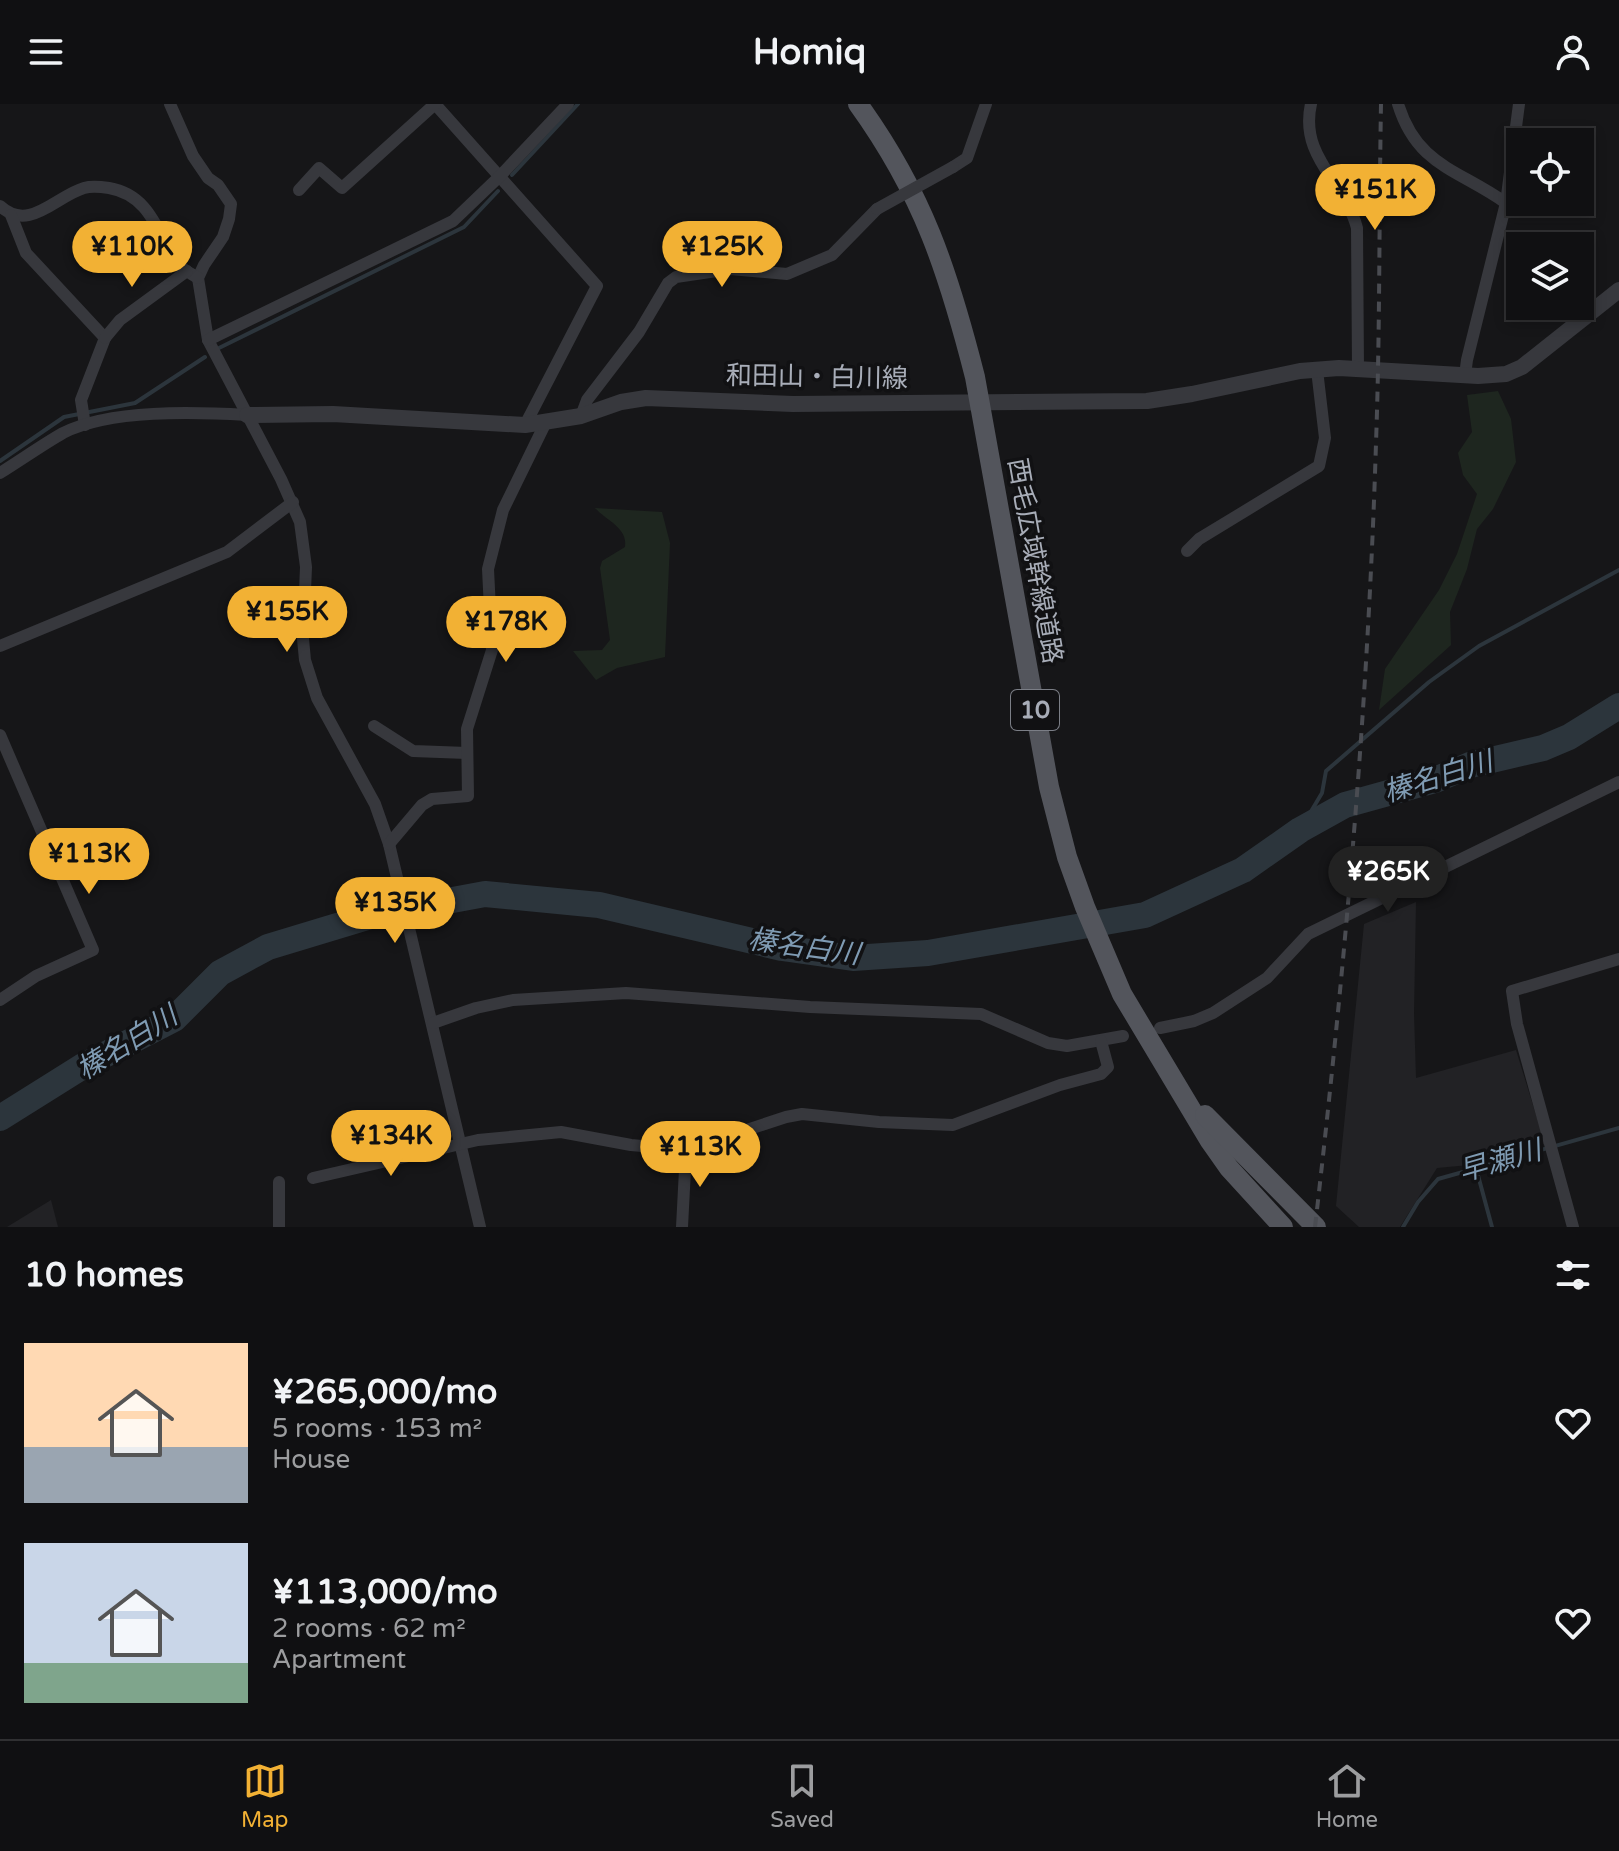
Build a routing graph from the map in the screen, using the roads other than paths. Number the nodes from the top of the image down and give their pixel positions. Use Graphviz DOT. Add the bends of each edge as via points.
graph roads {
  1 [pos="170,104"];
  2 [pos="435,104"];
  3 [pos="568,104"];
  4 [pos="858,104"];
  5 [pos="986,104"];
  6 [pos="1311,104"];
  7 [pos="1398,104"];
  8 [pos="1519,104"];
  9 [pos="1516,128"];
  10 [pos="500,176"];
  11 [pos="299,190"];
  12 [pos="1506,203"];
  13 [pos="0,206"];
  14 [pos="11,215"];
  15 [pos="193,275"];
  16 [pos="1619,290"];
  17 [pos="105,338"];
  18 [pos="208,340"];
  19 [pos="1358,369"];
  20 [pos="1317,370"];
  21 [pos="1465,375"];
  22 [pos="979,401"];
  23 [pos="247,415"];
  24 [pos="581,416"];
  25 [pos="546,422"];
  26 [pos="84,423"];
  27 [pos="525,425"];
  28 [pos="0,473"];
  29 [pos="293,502"];
  30 [pos="1187,551"];
  31 [pos="0,646"];
  32 [pos="374,726"];
  33 [pos="0,735"];
  34 [pos="467,753"];
  35 [pos="1619,782"];
  36 [pos="389,844"];
  37 [pos="1619,959"];
  38 [pos="0,1000"];
  39 [pos="433,1023"];
  40 [pos="1160,1028"];
  41 [pos="1123,1036"];
  42 [pos="1101,1041"];
  43 [pos="1170,1076"];
  44 [pos="461,1143"];
  45 [pos="686,1150"];
  46 [pos="313,1178"];
  47 [pos="279,1182"];
  48 [pos="279,1227"];
  49 [pos="480,1227"];
  50 [pos="682,1227"];
  51 [pos="1283,1227"];
  52 [pos="1316,1227"];
  53 [pos="1573,1227"];
  1 -- 15 [label="street" via="193,156 231,204 223,237"];
  2 -- 10 [label="street"];
  2 -- 11 [label="street" via="342,188 319,168"];
  3 -- 10 [label="street"];
  4 -- 22 [label="main road, 西毛広域幹線道路 / 10" via="897,162 925,218 965,333"];
  5 -- 24 [label="street, bridge" via="967,158 877,209 832,255 787,274 730,269 676,277 668,283"];
  6 -- 19 [label="street" via="1312,147 1352,209 1357,228"];
  7 -- 12 [label="street" via="1422,150"];
  8 -- 9 [label="street"];
  10 -- 18 [label="street" via="453,221"];
  10 -- 27 [label="street" via="597,286"];
  12 -- 21 [label="street"];
  13 -- 14 [label="street"];
  14 -- 15 [label="street" via="35,214 85,187 112,188 139,201 180,266"];
  14 -- 17 [label="street" via="26,253"];
  15 -- 17 [label="street" via="120,320"];
  15 -- 18 [label="street"];
  16 -- 21 [label="street, 和田山・白川線" via="1522,367 1506,374"];
  17 -- 26 [label="street" via="82,403"];
  18 -- 23 [label="street"];
  19 -- 20 [label="street, 和田山・白川線"];
  19 -- 21 [label="street, 和田山・白川線"];
  20 -- 22 [label="street, 和田山・白川線" via="1147,401"];
  20 -- 30 [label="street" via="1325,438 1319,466"];
  22 -- 24 [label="street, 和田山・白川線" via="793,404 646,398"];
  22 -- 43 [label="main road, 西毛広域幹線道路 / 10" via="1057,822 1122,994"];
  23 -- 26 [label="street, 和田山・白川線" via="182,412"];
  23 -- 27 [label="street, 和田山・白川線" via="333,414"];
  23 -- 29 [label="street"];
  24 -- 25 [label="street, 和田山・白川線"];
  25 -- 27 [label="street, 和田山・白川線"];
  25 -- 34 [label="street" via="503,510 488,569 492,650 467,729"];
  26 -- 28 [label="street, 和田山・白川線"];
  29 -- 31 [label="street" via="227,552"];
  29 -- 36 [label="street" via="304,549 303,639 310,680 375,804"];
  32 -- 34 [label="street" via="413,751"];
  33 -- 38 [label="street" via="93,950 36,976"];
  34 -- 36 [label="street" via="468,796 422,805"];
  35 -- 40 [label="street" via="1308,934 1267,978 1234,999 1194,1021"];
  36 -- 39 [label="street"];
  37 -- 53 [label="street" via="1512,991"];
  39 -- 42 [label="street" via="513,1000 626,993 981,1014 1048,1043"];
  39 -- 44 [label="street"];
  41 -- 42 [label="street"];
  42 -- 45 [label="street" via="1108,1067 1101,1074 953,1125 802,1114"];
  43 -- 51 [label="main road, 西毛広域幹線道路 / 10" via="1229,1168"];
  43 -- 52 [label="main road, 西毛広域幹線道路 / 10"];
  44 -- 45 [label="street" via="561,1132"];
  44 -- 46 [label="street"];
  44 -- 49 [label="street"];
  45 -- 50 [label="street"];
  47 -- 48 [label="street"];
}
